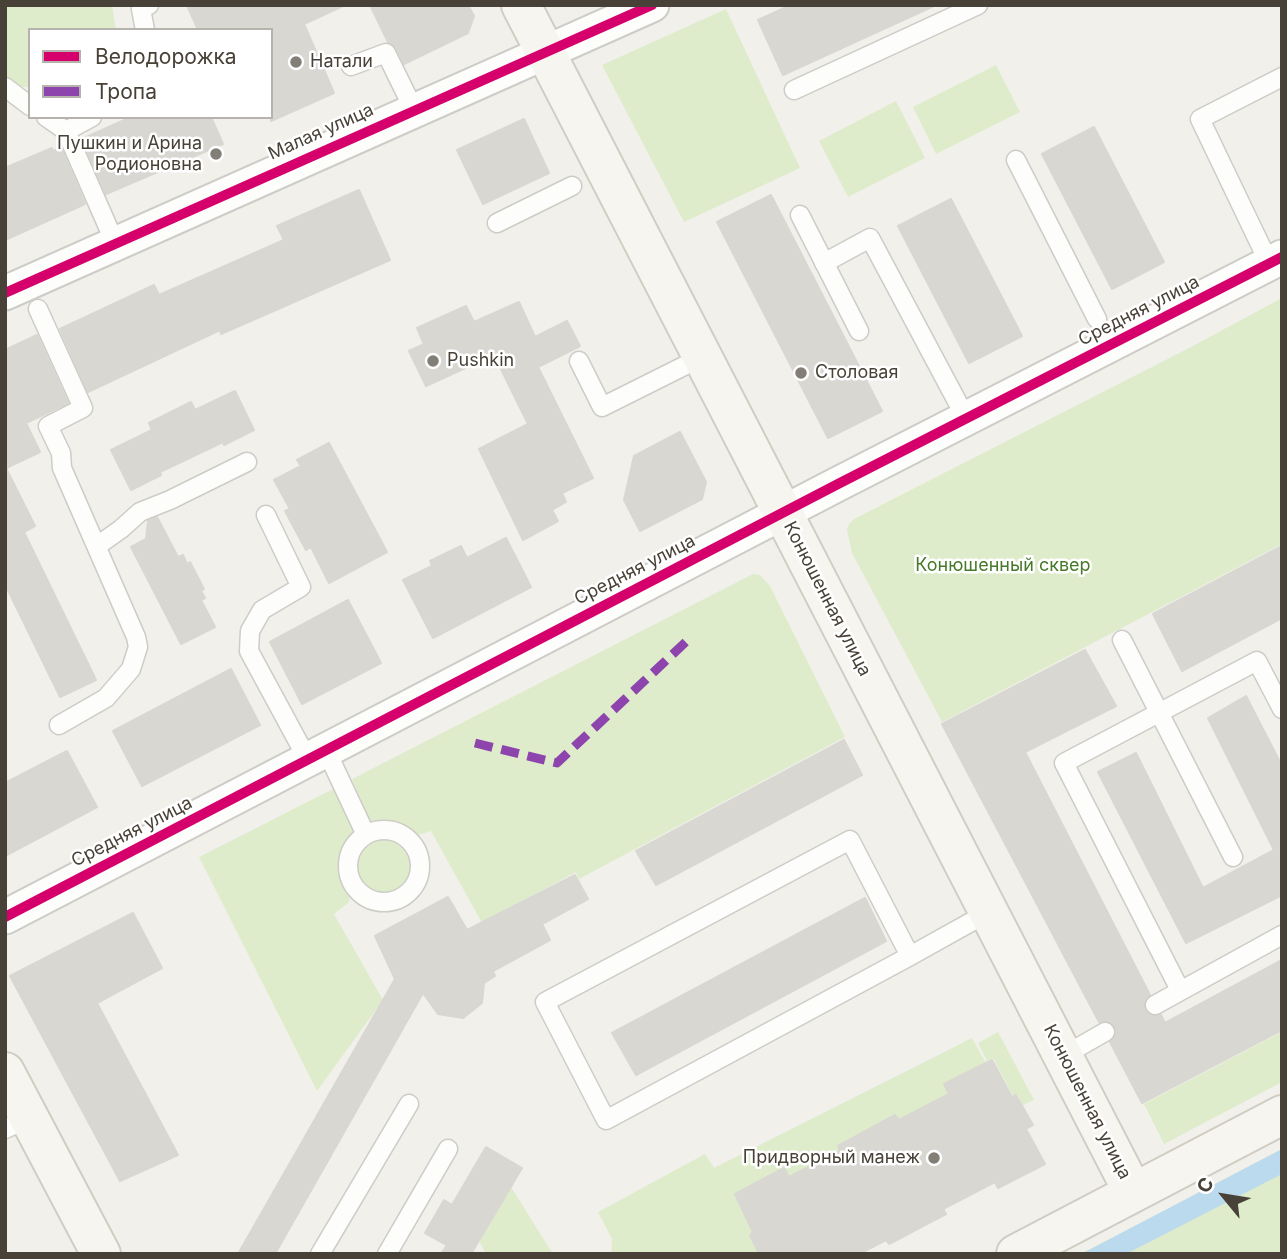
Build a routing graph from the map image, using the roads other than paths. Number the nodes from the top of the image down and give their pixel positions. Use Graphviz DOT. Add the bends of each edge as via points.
graph roads {
  1 [pos="149,5"];
  2 [pos="521,5"];
  3 [pos="652,5"];
  4 [pos="978,5"];
  5 [pos="145,28"];
  6 [pos="545,52"];
  7 [pos="351,66"];
  8 [pos="1278,84"];
  9 [pos="5,87"];
  10 [pos="794,90"];
  11 [pos="28,105"];
  12 [pos="414,110"];
  13 [pos="49,119"];
  14 [pos="88,119"];
  15 [pos="66,131"];
  16 [pos="1016,160"];
  17 [pos="572,186"];
  18 [pos="800,215"];
  19 [pos="497,223"];
  20 [pos="115,243"];
  21 [pos="1276,260"];
  22 [pos="824,262"];
  23 [pos="5,293"];
  24 [pos="38,309"];
  25 [pos="1097,319"];
  26 [pos="859,331"];
  27 [pos="702,357"];
  28 [pos="579,361"];
  29 [pos="967,419"];
  30 [pos="247,462"];
  31 [pos="783,513"];
  32 [pos="266,516"];
  33 [pos="96,546"];
  34 [pos="1122,640"];
  35 [pos="1282,709"];
  36 [pos="1160,712"];
  37 [pos="59,725"];
  38 [pos="317,755"];
  39 [pos="366,835"];
  40 [pos="1234,857"];
  41 [pos="989,912"];
  42 [pos="5,917"];
  43 [pos="1282,935"];
  44 [pos="911,956"];
  45 [pos="1180,990"];
  46 [pos="1155,1005"];
  47 [pos="1105,1032"];
  48 [pos="1063,1056"];
  49 [pos="5,1072"];
  50 [pos="409,1104"];
  51 [pos="1282,1115"];
  52 [pos="17,1123"];
  53 [pos="448,1149"];
  54 [pos="1133,1192"];
  55 [pos="100,1254"];
  56 [pos="320,1254"];
  57 [pos="387,1254"];
  58 [pos="1016,1254"];
  1 -- 5 [label="lane" via="141,9"];
  2 -- 6 [label="main road, Конюшенная улица"];
  3 -- 6 [label="street, Малая улица"];
  4 -- 10 [label="lane"];
  6 -- 12 [label="street, Малая улица"];
  6 -- 27 [label="main road, Конюшенная улица"];
  7 -- 12 [label="lane" via="386,53"];
  8 -- 21 [label="lane" via="1200,119"];
  9 -- 11 [label="lane"];
  12 -- 20 [label="street, Малая улица"];
  13 -- 15 [label="lane"];
  14 -- 15 [label="lane"];
  15 -- 20 [label="lane"];
  16 -- 25 [label="lane"];
  17 -- 19 [label="lane"];
  18 -- 22 [label="lane"];
  20 -- 23 [label="street, Малая улица"];
  21 -- 29 [label="street, Средняя улица"];
  22 -- 26 [label="lane"];
  22 -- 29 [label="lane" via="870,238"];
  24 -- 33 [label="lane" via="83,408 48,426"];
  27 -- 28 [label="lane" via="602,407"];
  27 -- 31 [label="main road, Конюшенная улица"];
  29 -- 31 [label="street, Средняя улица"];
  30 -- 33 [label="lane" via="140,512"];
  31 -- 38 [label="street, Средняя улица"];
  31 -- 41 [label="main road, Конюшенная улица"];
  32 -- 38 [label="lane" via="301,587 262,610 250,631 249,650"];
  33 -- 37 [label="lane" via="138,647 131,669 106,698"];
  34 -- 36 [label="lane"];
  35 -- 36 [label="lane" via="1257,661"];
  36 -- 40 [label="lane"];
  36 -- 45 [label="lane" via="1063,763"];
  38 -- 39 [label="lane"];
  38 -- 42 [label="street, Средняя улица"];
  39 -- 39 [label="lane" via="350,855 350,879 365,898 390,903 401,899 418,881 421,869 415,846 387,830"];
  41 -- 44 [label="lane"];
  41 -- 48 [label="main road, Конюшенная улица"];
  43 -- 45 [label="lane"];
  44 -- 44 [label="lane" via="850,840 545,1002 606,1120"];
  45 -- 46 [label="lane"];
  47 -- 48 [label="lane"];
  48 -- 54 [label="main road, Конюшенная улица"];
  49 -- 52 [label="main road"];
  50 -- 56 [label="lane"];
  51 -- 54 [label="main road"];
  52 -- 55 [label="main road"];
  53 -- 57 [label="lane"];
  54 -- 58 [label="main road"];
}
